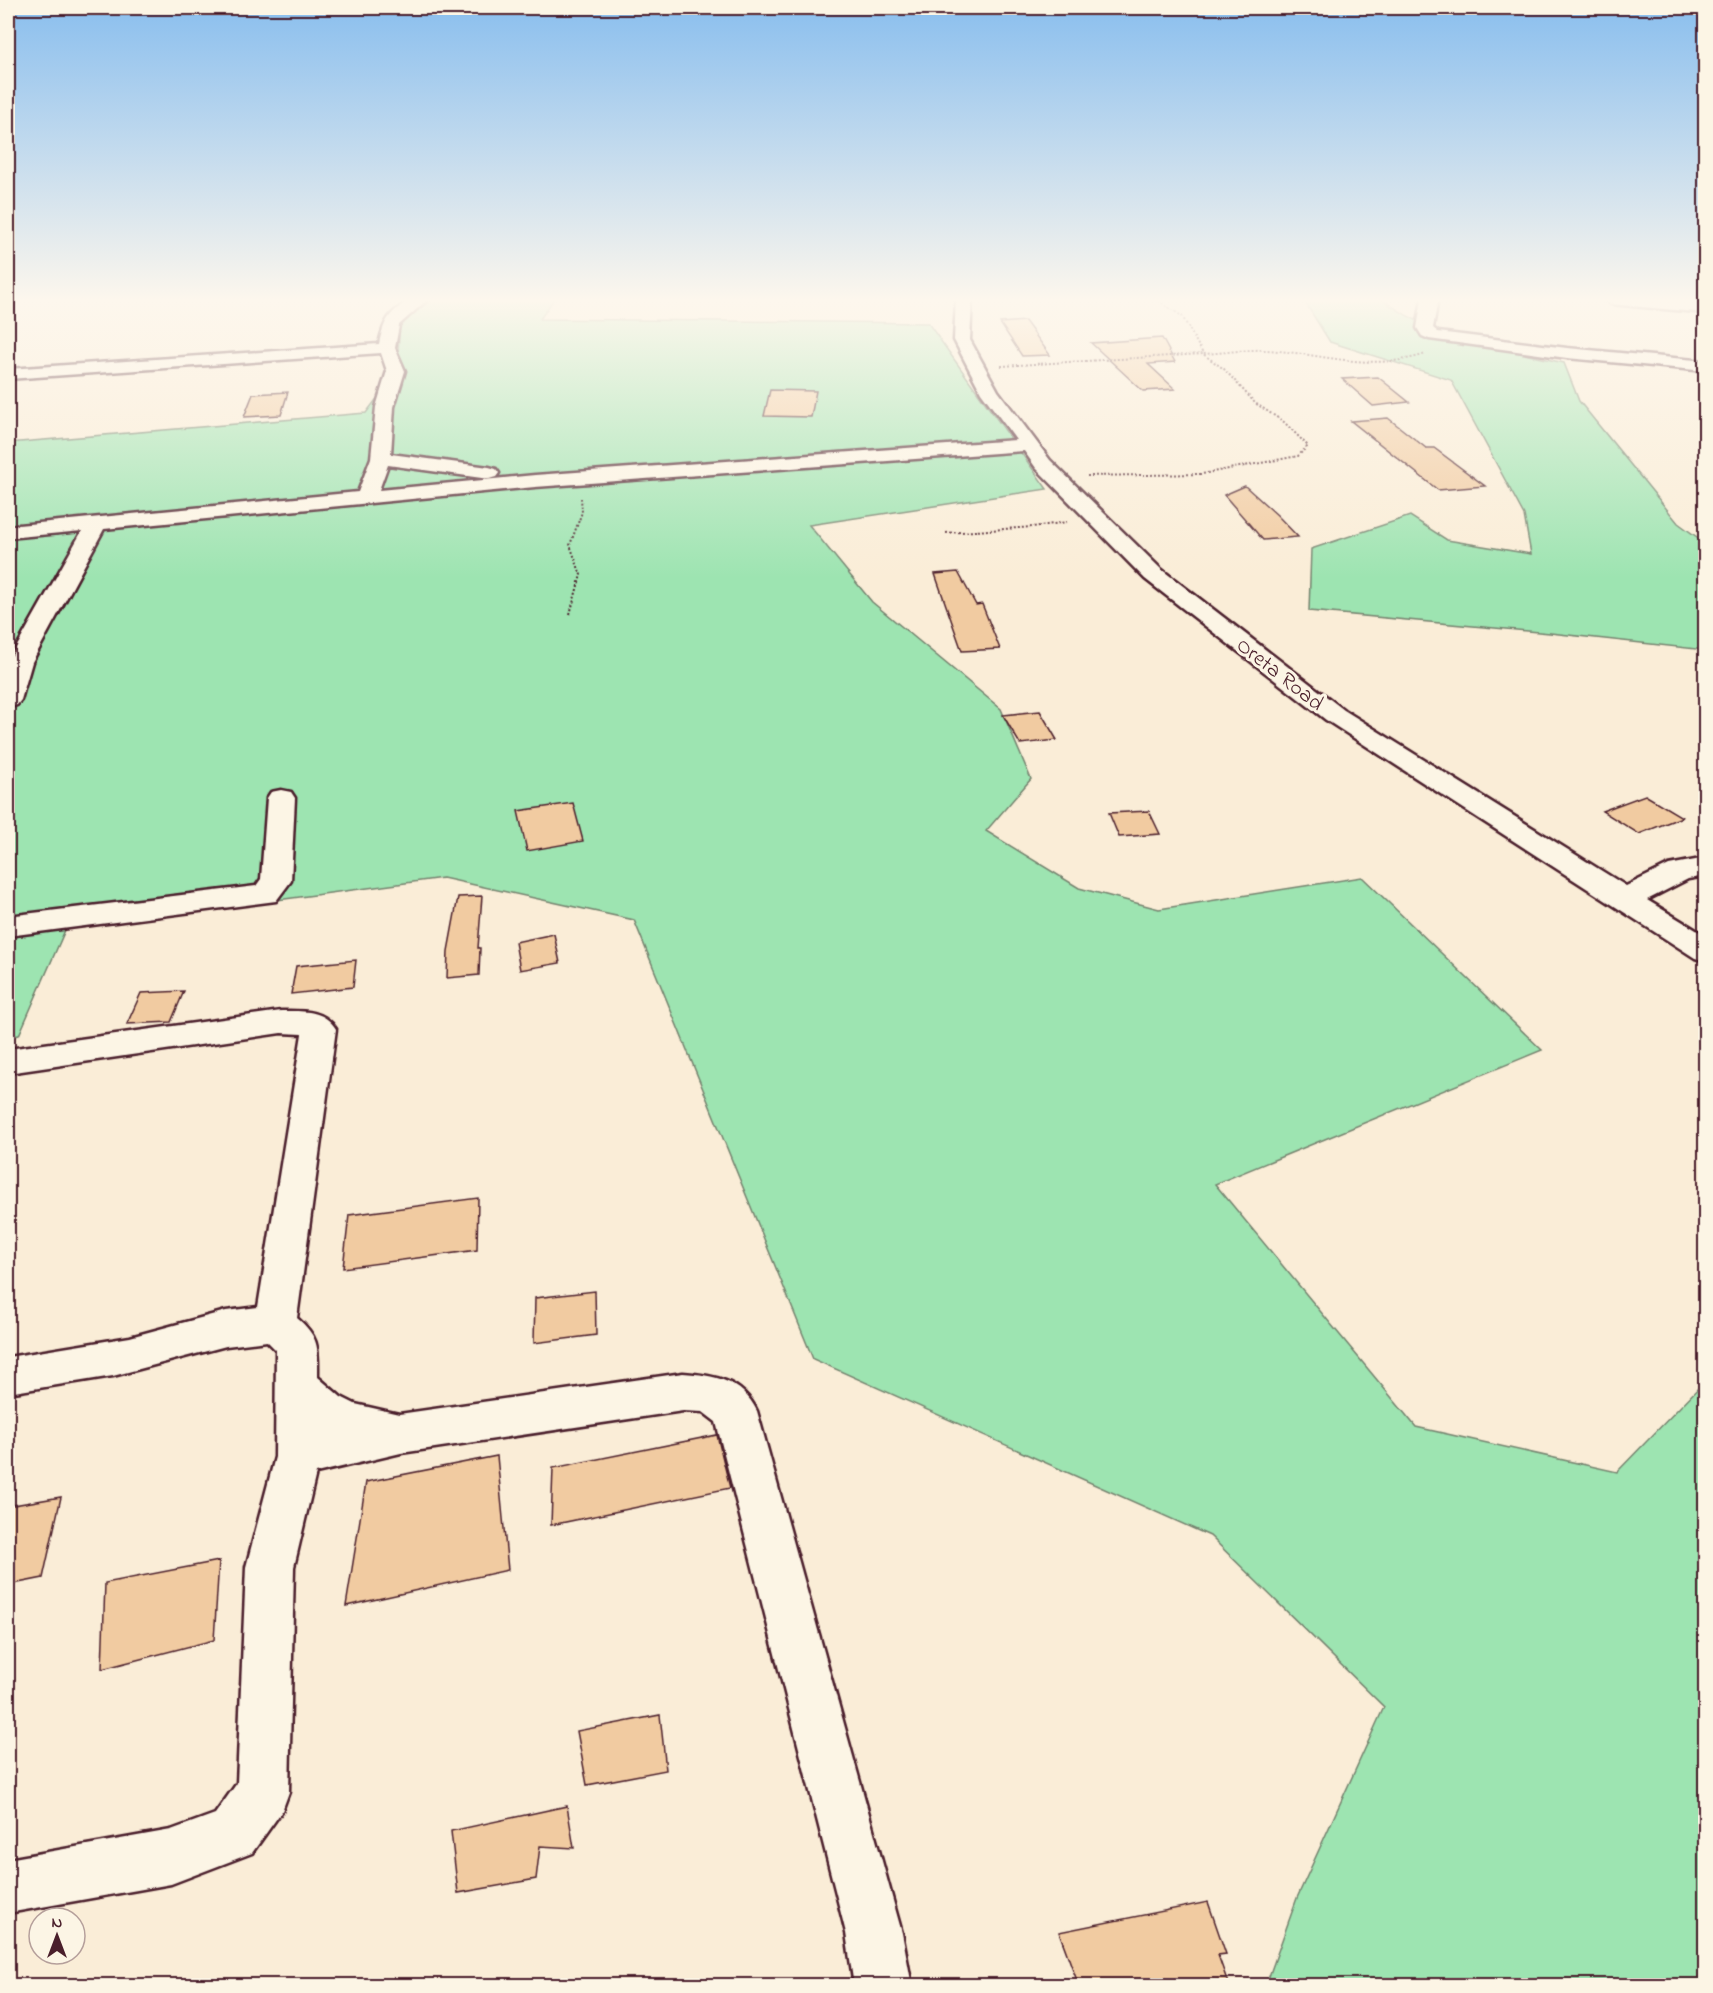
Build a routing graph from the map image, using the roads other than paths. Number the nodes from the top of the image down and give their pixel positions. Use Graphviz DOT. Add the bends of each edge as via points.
graph roads {
  1 [pos="390,392"];
  2 [pos="990,392"];
  3 [pos="1029,445"];
  4 [pos="381,458"];
  5 [pos="487,479"];
  6 [pos="366,498"];
  7 [pos="97,523"];
  8 [pos="8,532"];
  9 [pos="8,700"];
  10 [pos="281,798"];
  11 [pos="1706,867"];
  12 [pos="1624,899"];
  13 [pos="8,926"];
  14 [pos="1706,951"];
  15 [pos="8,1061"];
  16 [pos="276,1324"];
  17 [pos="8,1375"];
  18 [pos="297,1384"];
  19 [pos="401,1433"];
  20 [pos="297,1457"];
  21 [pos="8,1886"];
  22 [pos="883,1986"];
  1 -- 4 [label="street"];
  2 -- 3 [label="street, Oreta Road"];
  3 -- 5 [label="street" via="535,481"];
  3 -- 12 [label="street, Oreta Road" via="1153,574 1335,715"];
  4 -- 5 [label="street"];
  4 -- 6 [label="street"];
  5 -- 6 [label="street"];
  6 -- 7 [label="street"];
  7 -- 8 [label="street"];
  7 -- 9 [label="street" via="20,662"];
  10 -- 13 [label="street" via="276,881 265,894"];
  11 -- 12 [label="street" via="1680,871"];
  12 -- 14 [label="street, Oreta Road"];
  15 -- 16 [label="street" via="281,1022 307,1022 319,1029"];
  16 -- 17 [label="street" via="224,1327 146,1351"];
  16 -- 18 [label="street" via="297,1342"];
  18 -- 19 [label="street" via="326,1411 351,1422"];
  18 -- 20 [label="street"];
  19 -- 20 [label="street"];
  19 -- 22 [label="street" via="683,1392 711,1394 735,1411 874,1933"];
  20 -- 21 [label="street" via="270,1567 263,1792 233,1834 181,1853"];
}
